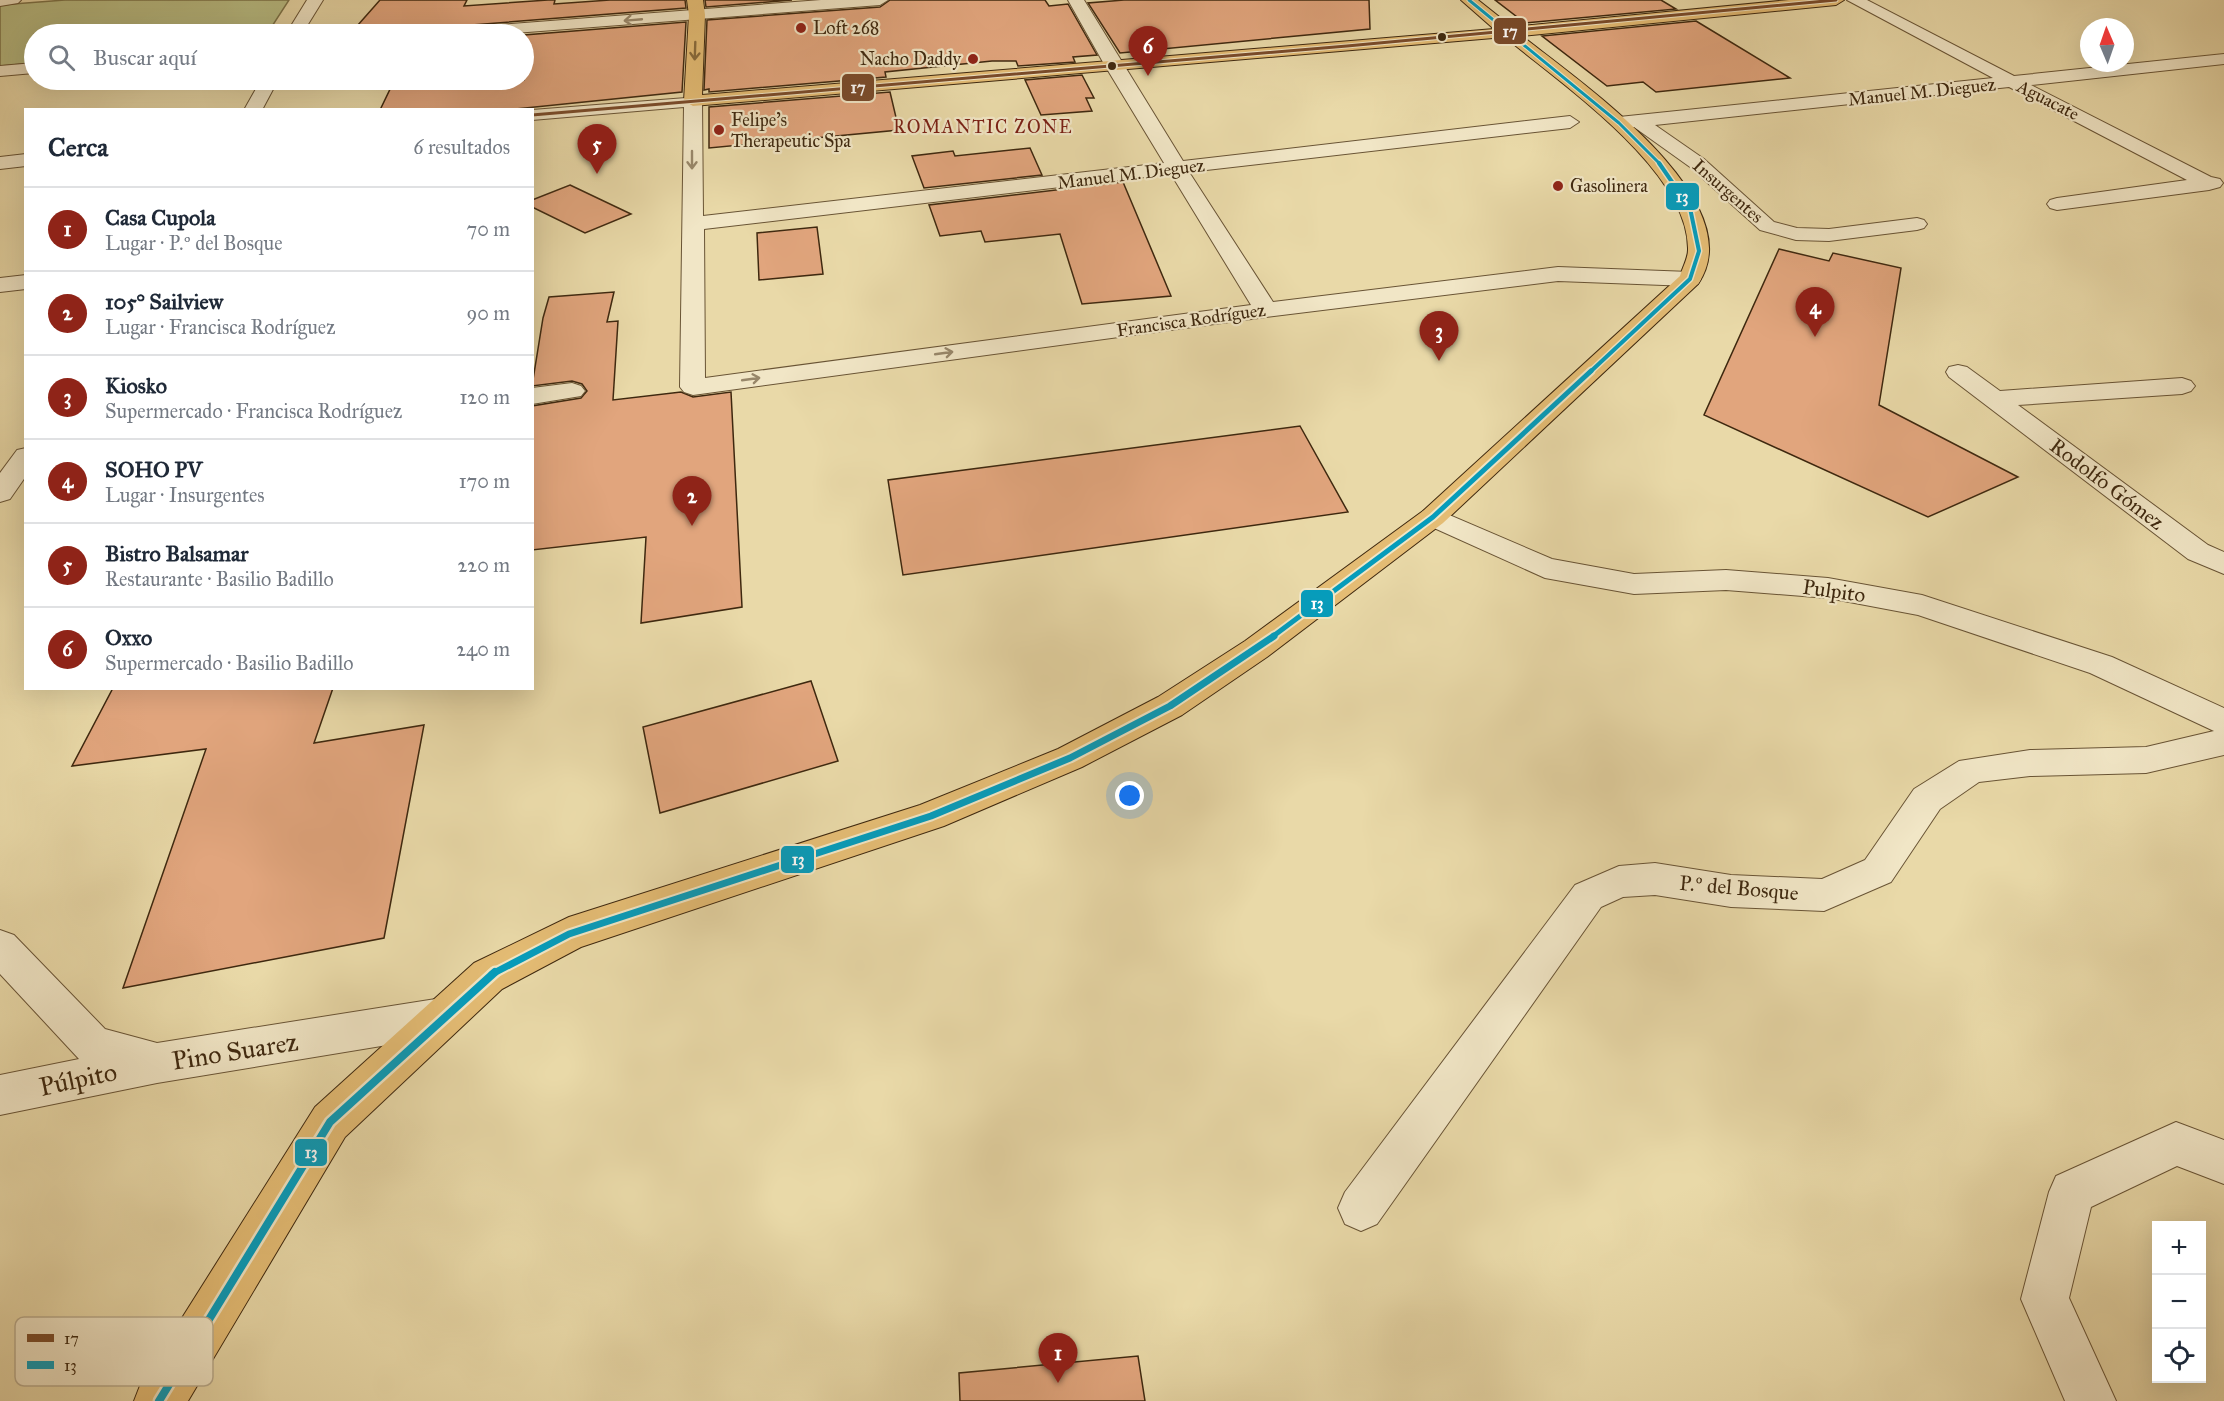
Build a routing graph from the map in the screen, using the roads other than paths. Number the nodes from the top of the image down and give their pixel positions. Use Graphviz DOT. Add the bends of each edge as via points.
graph roads {
  1 [pos="13,0"];
  2 [pos="315,0"];
  3 [pos="880,0"];
  4 [pos="1076,0"];
  5 [pos="1469,0"];
  6 [pos="1836,0"];
  7 [pos="1855,0"];
  8 [pos="0,1"];
  9 [pos="696,7"];
  10 [pos="300,24"];
  11 [pos="534,24"];
  12 [pos="1511,33"];
  13 [pos="2224,59"];
  14 [pos="1112,64"];
  15 [pos="24,69"];
  16 [pos="0,70"];
  17 [pos="2014,82"];
  18 [pos="264,90"];
  19 [pos="693,102"];
  20 [pos="254,108"];
  21 [pos="534,116"];
  22 [pos="1570,122"];
  23 [pos="1628,122"];
  24 [pos="24,160"];
  25 [pos="0,163"];
  26 [pos="1179,169"];
  27 [pos="2216,183"];
  28 [pos="2057,204"];
  29 [pos="692,224"];
  30 [pos="1917,224"];
  31 [pos="1690,279"];
  32 [pos="24,282"];
  33 [pos="0,285"];
  34 [pos="1266,310"];
  35 [pos="1958,372"];
  36 [pos="2182,386"];
  37 [pos="572,391"];
  38 [pos="534,396"];
  39 [pos="1994,399"];
  40 [pos="17,463"];
  41 [pos="0,493"];
  42 [pos="1432,518"];
  43 [pos="2224,564"];
  44 [pos="2224,722"];
  45 [pos="2224,742"];
  46 [pos="0,946"];
  47 [pos="442,1017"];
  48 [pos="157,1063"];
  49 [pos="0,1095"];
  50 [pos="2224,1162"];
  51 [pos="1361,1208"];
  52 [pos="210,1317"];
  53 [pos="168,1386"];
  54 [pos="159,1401"];
  55 [pos="2091,1401"];
  1 -- 8 [label="street"];
  2 -- 10 [label="street"];
  3 -- 9 [label="street"];
  4 -- 14 [label="street"];
  5 -- 12 [label="main road"];
  6 -- 12 [label="main road"];
  7 -- 17 [label="street, Aguacate"];
  9 -- 11 [label="street, one-way"];
  9 -- 19 [label="main road, one-way"];
  12 -- 14 [label="main road"];
  12 -- 23 [label="main road"];
  13 -- 17 [label="street, Manuel M. Dieguez"];
  14 -- 19 [label="main road"];
  14 -- 26 [label="street"];
  15 -- 16 [label="street"];
  17 -- 23 [label="street, Manuel M. Dieguez"];
  17 -- 27 [label="street, Aguacate"];
  18 -- 20 [label="street"];
  19 -- 21 [label="street"];
  19 -- 29 [label="street, one-way"];
  22 -- 26 [label="street, Manuel M. Dieguez"];
  23 -- 30 [label="street, Insurgentes" via="1697,163 1767,225 1796,234 1829,235"];
  23 -- 31 [label="main road" via="1690,208 1699,250"];
  24 -- 25 [label="street"];
  26 -- 29 [label="street, Manuel M. Dieguez"];
  26 -- 34 [label="street"];
  27 -- 28 [label="street"];
  29 -- 34 [label="street, Francisca Rodríguez, one-way" via="693,387"];
  31 -- 34 [label="street, Francisca Rodríguez" via="1558,274"];
  31 -- 42 [label="main road"];
  32 -- 33 [label="street"];
  35 -- 39 [label="street, Rodolfo Gómez"];
  36 -- 39 [label="street"];
  37 -- 38 [label="street"];
  39 -- 43 [label="street, Rodolfo Gómez" via="2198,552"];
  40 -- 41 [label="street"];
  42 -- 44 [label="street, Pulpito" via="1545,568 1634,584 1726,580 1828,588 1922,605 2102,665"];
  42 -- 47 [label="main road" via="1256,649 1170,706 1070,758 930,816 569,934 488,976"];
  45 -- 51 [label="street, P.º del Bosque" via="2146,760 2030,763 1971,770 1927,799 1878,871 1824,895 1731,891 1655,879 1619,882 1588,896"];
  46 -- 48 [label="street, Pino Suarez" via="92,1045"];
  47 -- 48 [label="street, Pino Suarez"];
  47 -- 52 [label="main road" via="330,1122"];
  48 -- 49 [label="street, Púlpito"];
  50 -- 55 [label="street" via="2176,1144 2072,1192 2045,1299"];
  53 -- 54 [label="main road"];
}
